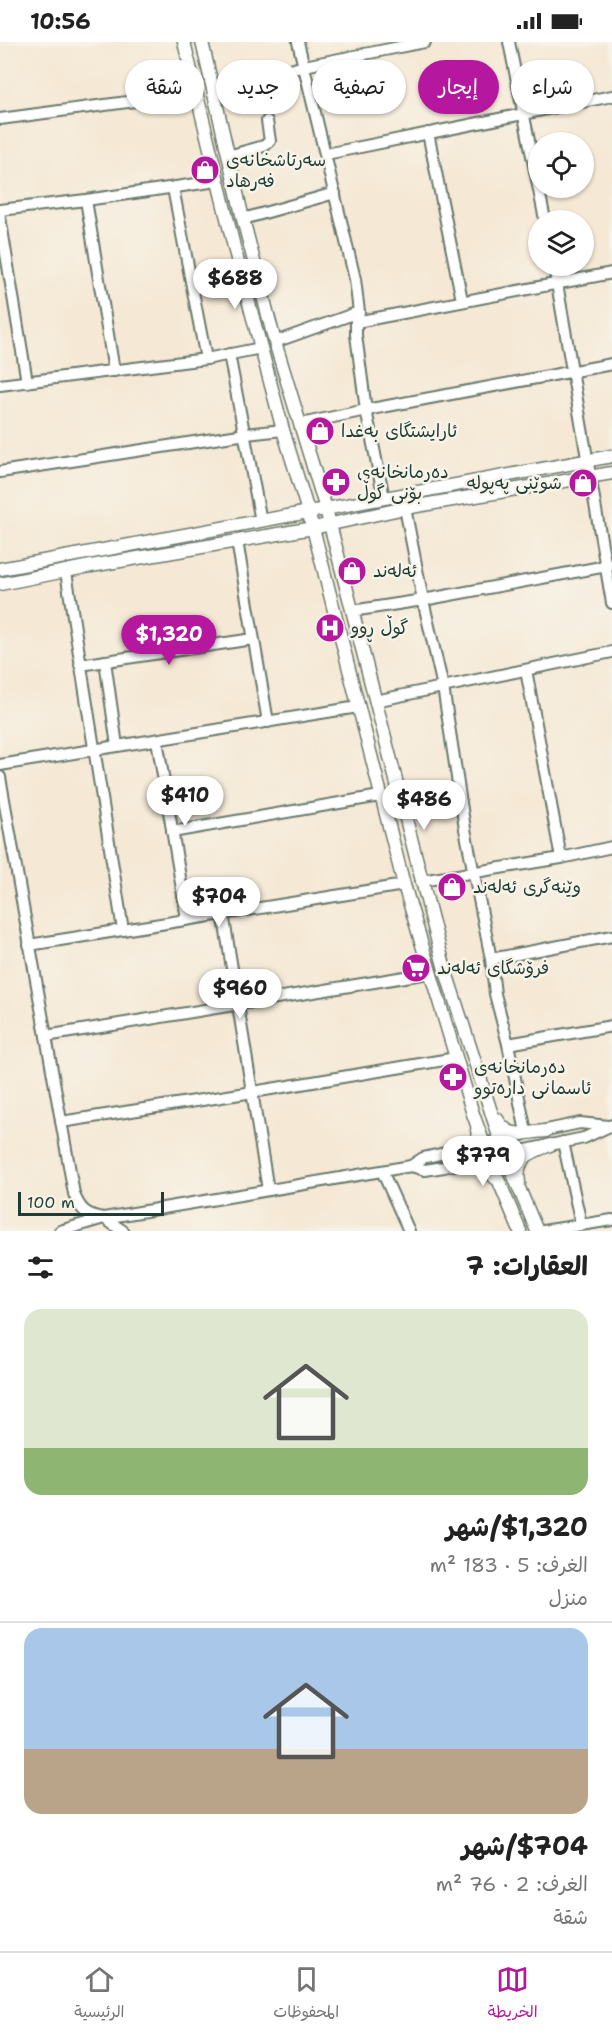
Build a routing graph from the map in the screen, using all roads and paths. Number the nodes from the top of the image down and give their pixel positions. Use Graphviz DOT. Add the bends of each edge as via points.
graph roads {
  1 [pos="184,42"];
  2 [pos="202,42"];
  3 [pos="298,42"];
  4 [pos="425,42"];
  5 [pos="509,42"];
  6 [pos="188,60"];
  7 [pos="304,66"];
  8 [pos="214,92"];
  9 [pos="612,96"];
  10 [pos="125,102"];
  11 [pos="200,114"];
  12 [pos="523,116"];
  13 [pos="0,119"];
  14 [pos="267,121"];
  15 [pos="428,133"];
  16 [pos="326,154"];
  17 [pos="228,156"];
  18 [pos="217,181"];
  19 [pos="173,188"];
  20 [pos="335,193"];
  21 [pos="86,200"];
  22 [pos="0,210"];
  23 [pos="543,210"];
  24 [pos="0,217"];
  25 [pos="243,219"];
  26 [pos="612,273"];
  27 [pos="556,276"];
  28 [pos="557,282"];
  29 [pos="462,300"];
  30 [pos="358,317"];
  31 [pos="275,342"];
  32 [pos="261,348"];
  33 [pos="230,354"];
  34 [pos="206,359"];
  35 [pos="612,363"];
  36 [pos="114,371"];
  37 [pos="572,371"];
  38 [pos="27,382"];
  39 [pos="0,385"];
  40 [pos="366,410"];
  41 [pos="301,424"];
  42 [pos="283,430"];
  43 [pos="246,434"];
  44 [pos="612,456"];
  45 [pos="587,461"];
  46 [pos="0,472"];
  47 [pos="612,472"];
  48 [pos="589,477"];
  49 [pos="384,498"];
  50 [pos="405,508"];
  51 [pos="326,509"];
  52 [pos="309,512"];
  53 [pos="261,521"];
  54 [pos="330,523"];
  55 [pos="313,528"];
  56 [pos="237,541"];
  57 [pos="608,566"];
  58 [pos="0,569"];
  59 [pos="66,572"];
  60 [pos="0,584"];
  61 [pos="423,600"];
  62 [pos="612,603"];
  63 [pos="352,612"];
  64 [pos="253,639"];
  65 [pos="612,652"];
  66 [pos="105,662"];
  67 [pos="80,665"];
  68 [pos="526,670"];
  69 [pos="443,687"];
  70 [pos="375,701"];
  71 [pos="358,707"];
  72 [pos="268,722"];
  73 [pos="157,740"];
  74 [pos="117,746"];
  75 [pos="95,750"];
  76 [pos="0,765"];
  77 [pos="0,777"];
  78 [pos="381,796"];
  79 [pos="172,832"];
  80 [pos="612,847"];
  81 [pos="561,858"];
  82 [pos="474,873"];
  83 [pos="421,881"];
  84 [pos="404,885"];
  85 [pos="223,913"];
  86 [pos="187,919"];
  87 [pos="123,930"];
  88 [pos="612,936"];
  89 [pos="29,945"];
  90 [pos="491,959"];
  91 [pos="429,973"];
  92 [pos="238,1006"];
  93 [pos="612,1026"];
  94 [pos="46,1036"];
  95 [pos="508,1044"];
  96 [pos="456,1058"];
  97 [pos="253,1092"];
  98 [pos="485,1093"];
  99 [pos="473,1114"];
  100 [pos="62,1122"];
  101 [pos="610,1126"];
  102 [pos="546,1131"];
  103 [pos="526,1132"];
  104 [pos="501,1140"];
  105 [pos="563,1142"];
  106 [pos="483,1145"];
  107 [pos="550,1145"];
  108 [pos="460,1150"];
  109 [pos="505,1155"];
  110 [pos="489,1158"];
  111 [pos="461,1164"];
  112 [pos="411,1166"];
  113 [pos="382,1171"];
  114 [pos="268,1190"];
  115 [pos="522,1196"];
  116 [pos="508,1203"];
  117 [pos="104,1218"];
  118 [pos="612,1220"];
  119 [pos="581,1224"];
  120 [pos="60,1231"];
  121 [pos="123,1231"];
  122 [pos="409,1231"];
  123 [pos="520,1231"];
  124 [pos="537,1231"];
  125 [pos="543,1231"];
  1 -- 6 [label="main road"];
  2 -- 8 [label="main road"];
  3 -- 7 [label="street"];
  4 -- 7 [label="street"];
  5 -- 12 [label="street"];
  7 -- 8 [label="street"];
  7 -- 16 [label="street"];
  8 -- 17 [label="main road"];
  9 -- 12 [label="street"];
  10 -- 13 [label="street"];
  11 -- 18 [label="main road"];
  12 -- 15 [label="street"];
  12 -- 23 [label="street"];
  14 -- 17 [label="street" via="270,141"];
  15 -- 16 [label="street"];
  15 -- 29 [label="street"];
  16 -- 20 [label="street"];
  17 -- 25 [label="main road"];
  18 -- 19 [label="street"];
  18 -- 32 [label="main road"];
  19 -- 21 [label="street"];
  19 -- 34 [label="street"];
  20 -- 25 [label="street"];
  20 -- 30 [label="street" via="355,279"];
  21 -- 22 [label="street"];
  21 -- 36 [label="street"];
  24 -- 38 [label="street"];
  25 -- 31 [label="main road"];
  26 -- 28 [label="street"];
  27 -- 28 [label="street"];
  28 -- 29 [label="street"];
  28 -- 37 [label="street"];
  29 -- 30 [label="street"];
  30 -- 31 [label="street"];
  30 -- 40 [label="street" via="356,335"];
  31 -- 41 [label="main road"];
  32 -- 33 [label="street"];
  32 -- 42 [label="main road"];
  33 -- 34 [label="street"];
  33 -- 43 [label="street"];
  34 -- 36 [label="street"];
  35 -- 37 [label="street"];
  36 -- 38 [label="street"];
  37 -- 40 [label="street"];
  37 -- 45 [label="street"];
  38 -- 39 [label="street"];
  40 -- 41 [label="street"];
  40 -- 49 [label="street"];
  41 -- 51 [label="main road"];
  42 -- 43 [label="street"];
  42 -- 52 [label="main road"];
  43 -- 46 [label="street"];
  43 -- 53 [label="street"];
  44 -- 45 [label="main road"];
  45 -- 48 [label="street"];
  45 -- 49 [label="main road"];
  47 -- 48 [label="main road"];
  48 -- 50 [label="main road"];
  48 -- 57 [label="street"];
  49 -- 51 [label="main road"];
  50 -- 54 [label="main road"];
  50 -- 61 [label="street"];
  51 -- 52 [label="main road"];
  51 -- 54 [label="main road"];
  52 -- 53 [label="main road"];
  52 -- 55 [label="main road"];
  53 -- 58 [label="main road"];
  54 -- 55 [label="main road"];
  54 -- 63 [label="main road"];
  55 -- 56 [label="main road"];
  55 -- 71 [label="main road"];
  56 -- 59 [label="main road"];
  56 -- 64 [label="street"];
  57 -- 61 [label="street"];
  57 -- 62 [label="street"];
  59 -- 60 [label="main road"];
  59 -- 67 [label="street"];
  61 -- 63 [label="street"];
  61 -- 69 [label="street"];
  63 -- 70 [label="main road"];
  64 -- 66 [label="street"];
  64 -- 72 [label="street"];
  65 -- 68 [label="street"];
  66 -- 67 [label="street"];
  66 -- 74 [label="street"];
  67 -- 75 [label="street"];
  68 -- 69 [label="street"];
  68 -- 81 [label="street"];
  69 -- 70 [label="street"];
  69 -- 82 [label="street"];
  70 -- 83 [label="main road"];
  71 -- 72 [label="street"];
  71 -- 78 [label="main road"];
  72 -- 73 [label="street"];
  73 -- 74 [label="street"];
  73 -- 79 [label="street"];
  74 -- 75 [label="street"];
  75 -- 76 [label="street"];
  75 -- 87 [label="street"];
  77 -- 89 [label="street"];
  78 -- 79 [label="street"];
  78 -- 84 [label="main road"];
  79 -- 86 [label="street"];
  80 -- 81 [label="street"];
  81 -- 82 [label="street"];
  82 -- 83 [label="street"];
  82 -- 90 [label="street"];
  83 -- 98 [label="main road"];
  84 -- 85 [label="street"];
  84 -- 91 [label="main road"];
  85 -- 86 [label="street"];
  85 -- 92 [label="street"];
  86 -- 87 [label="street"];
  87 -- 89 [label="street"];
  88 -- 90 [label="street"];
  89 -- 94 [label="street"];
  90 -- 95 [label="street"];
  91 -- 92 [label="street"];
  91 -- 96 [label="main road"];
  92 -- 94 [label="street"];
  92 -- 97 [label="street"];
  93 -- 95 [label="street"];
  94 -- 100 [label="street"];
  95 -- 103 [label="street"];
  96 -- 97 [label="street"];
  96 -- 99 [label="main road"];
  97 -- 100 [label="street"];
  97 -- 114 [label="street"];
  98 -- 103 [label="main road" via="504,1130 513,1134"];
  98 -- 104 [label="main road"];
  99 -- 106 [label="main road"];
  99 -- 108 [label="main road" via="477,1138"];
  100 -- 117 [label="street" via="78,1204"];
  101 -- 102 [label="street" via="580,1123"];
  101 -- 105 [label="street"];
  102 -- 103 [label="main road"];
  102 -- 104 [label="street"];
  104 -- 106 [label="street"];
  104 -- 109 [label="main road"];
  105 -- 107 [label="street"];
  105 -- 119 [label="street"];
  106 -- 108 [label="street"];
  106 -- 110 [label="main road"];
  107 -- 109 [label="street"];
  107 -- 115 [label="main road" via="520,1162"];
  108 -- 112 [label="street" via="423,1158"];
  109 -- 110 [label="street"];
  109 -- 115 [label="main road"];
  110 -- 111 [label="street"];
  110 -- 116 [label="main road"];
  111 -- 112 [label="street" via="425,1170"];
  111 -- 116 [label="main road" via="490,1170"];
  112 -- 113 [label="street"];
  113 -- 114 [label="street"];
  113 -- 122 [label="street"];
  114 -- 117 [label="street"];
  115 -- 124 [label="main road"];
  116 -- 123 [label="main road"];
  117 -- 120 [label="street"];
  117 -- 121 [label="street"];
  118 -- 119 [label="street"];
  119 -- 125 [label="street"];
}
